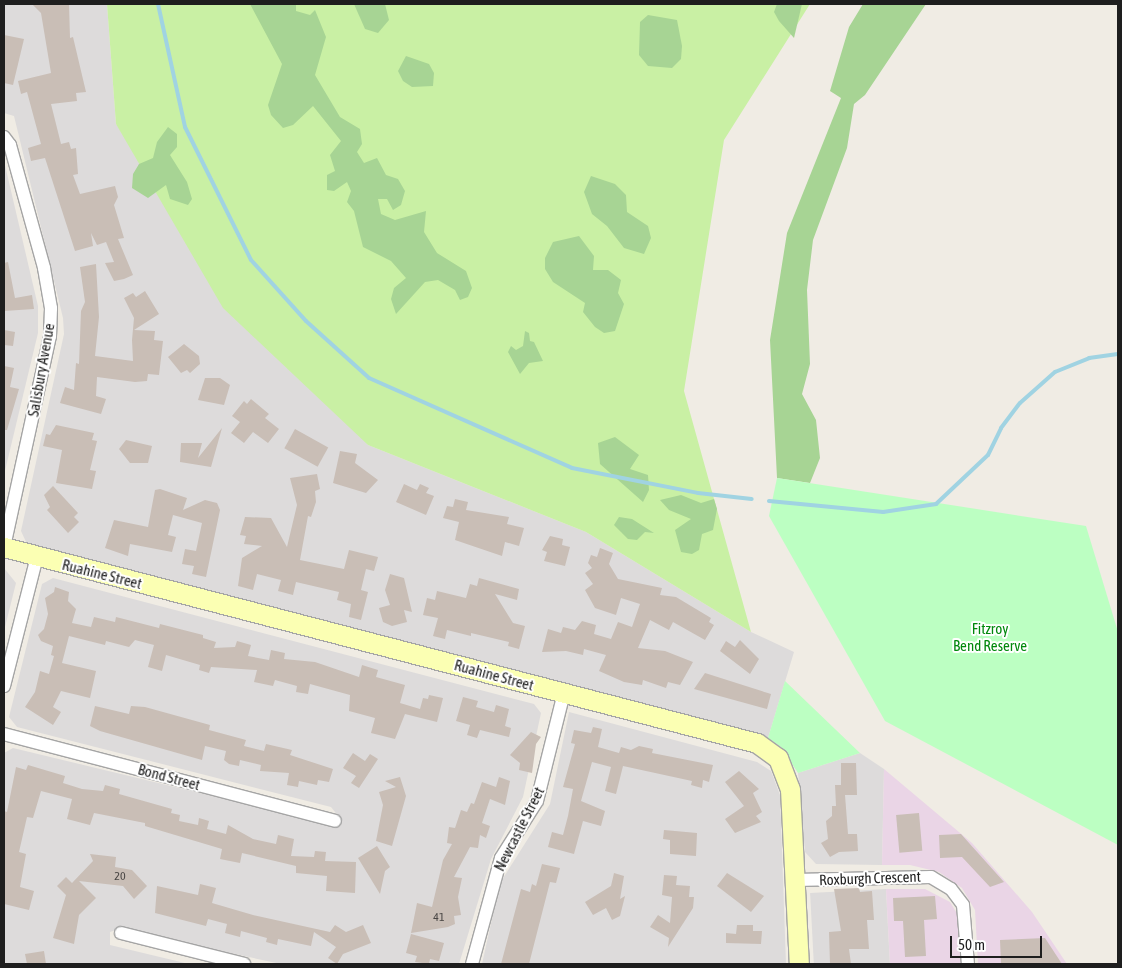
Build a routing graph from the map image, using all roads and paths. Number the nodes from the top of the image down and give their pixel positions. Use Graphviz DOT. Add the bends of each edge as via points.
graph roads {
  1 [pos="4,137"];
  2 [pos="4,547"];
  3 [pos="37,557"];
  4 [pos="4,686"];
  5 [pos="564,693"];
  6 [pos="4,734"];
  7 [pos="335,821"];
  8 [pos="795,880"];
  9 [pos="121,933"];
  10 [pos="244,964"];
  11 [pos="472,964"];
  12 [pos="799,964"];
  13 [pos="968,964"];
  1 -- 2 [label="street, Salisbury Avenue" via="10,145 51,308 50,336"];
  2 -- 3 [label="street, Ruahine Street"];
  3 -- 4 [label="street"];
  3 -- 5 [label="street, Ruahine Street"];
  5 -- 8 [label="street, Ruahine Street" via="730,734 767,749 778,758 790,789"];
  5 -- 11 [label="street, Newcastle Street" via="537,801 501,858"];
  6 -- 7 [label="street, Bond Street"];
  8 -- 12 [label="street, Ruahine Street"];
  8 -- 13 [label="street, Roxburgh Crescent" via="931,877 951,889 963,905"];
  9 -- 10 [label="street"];
}
